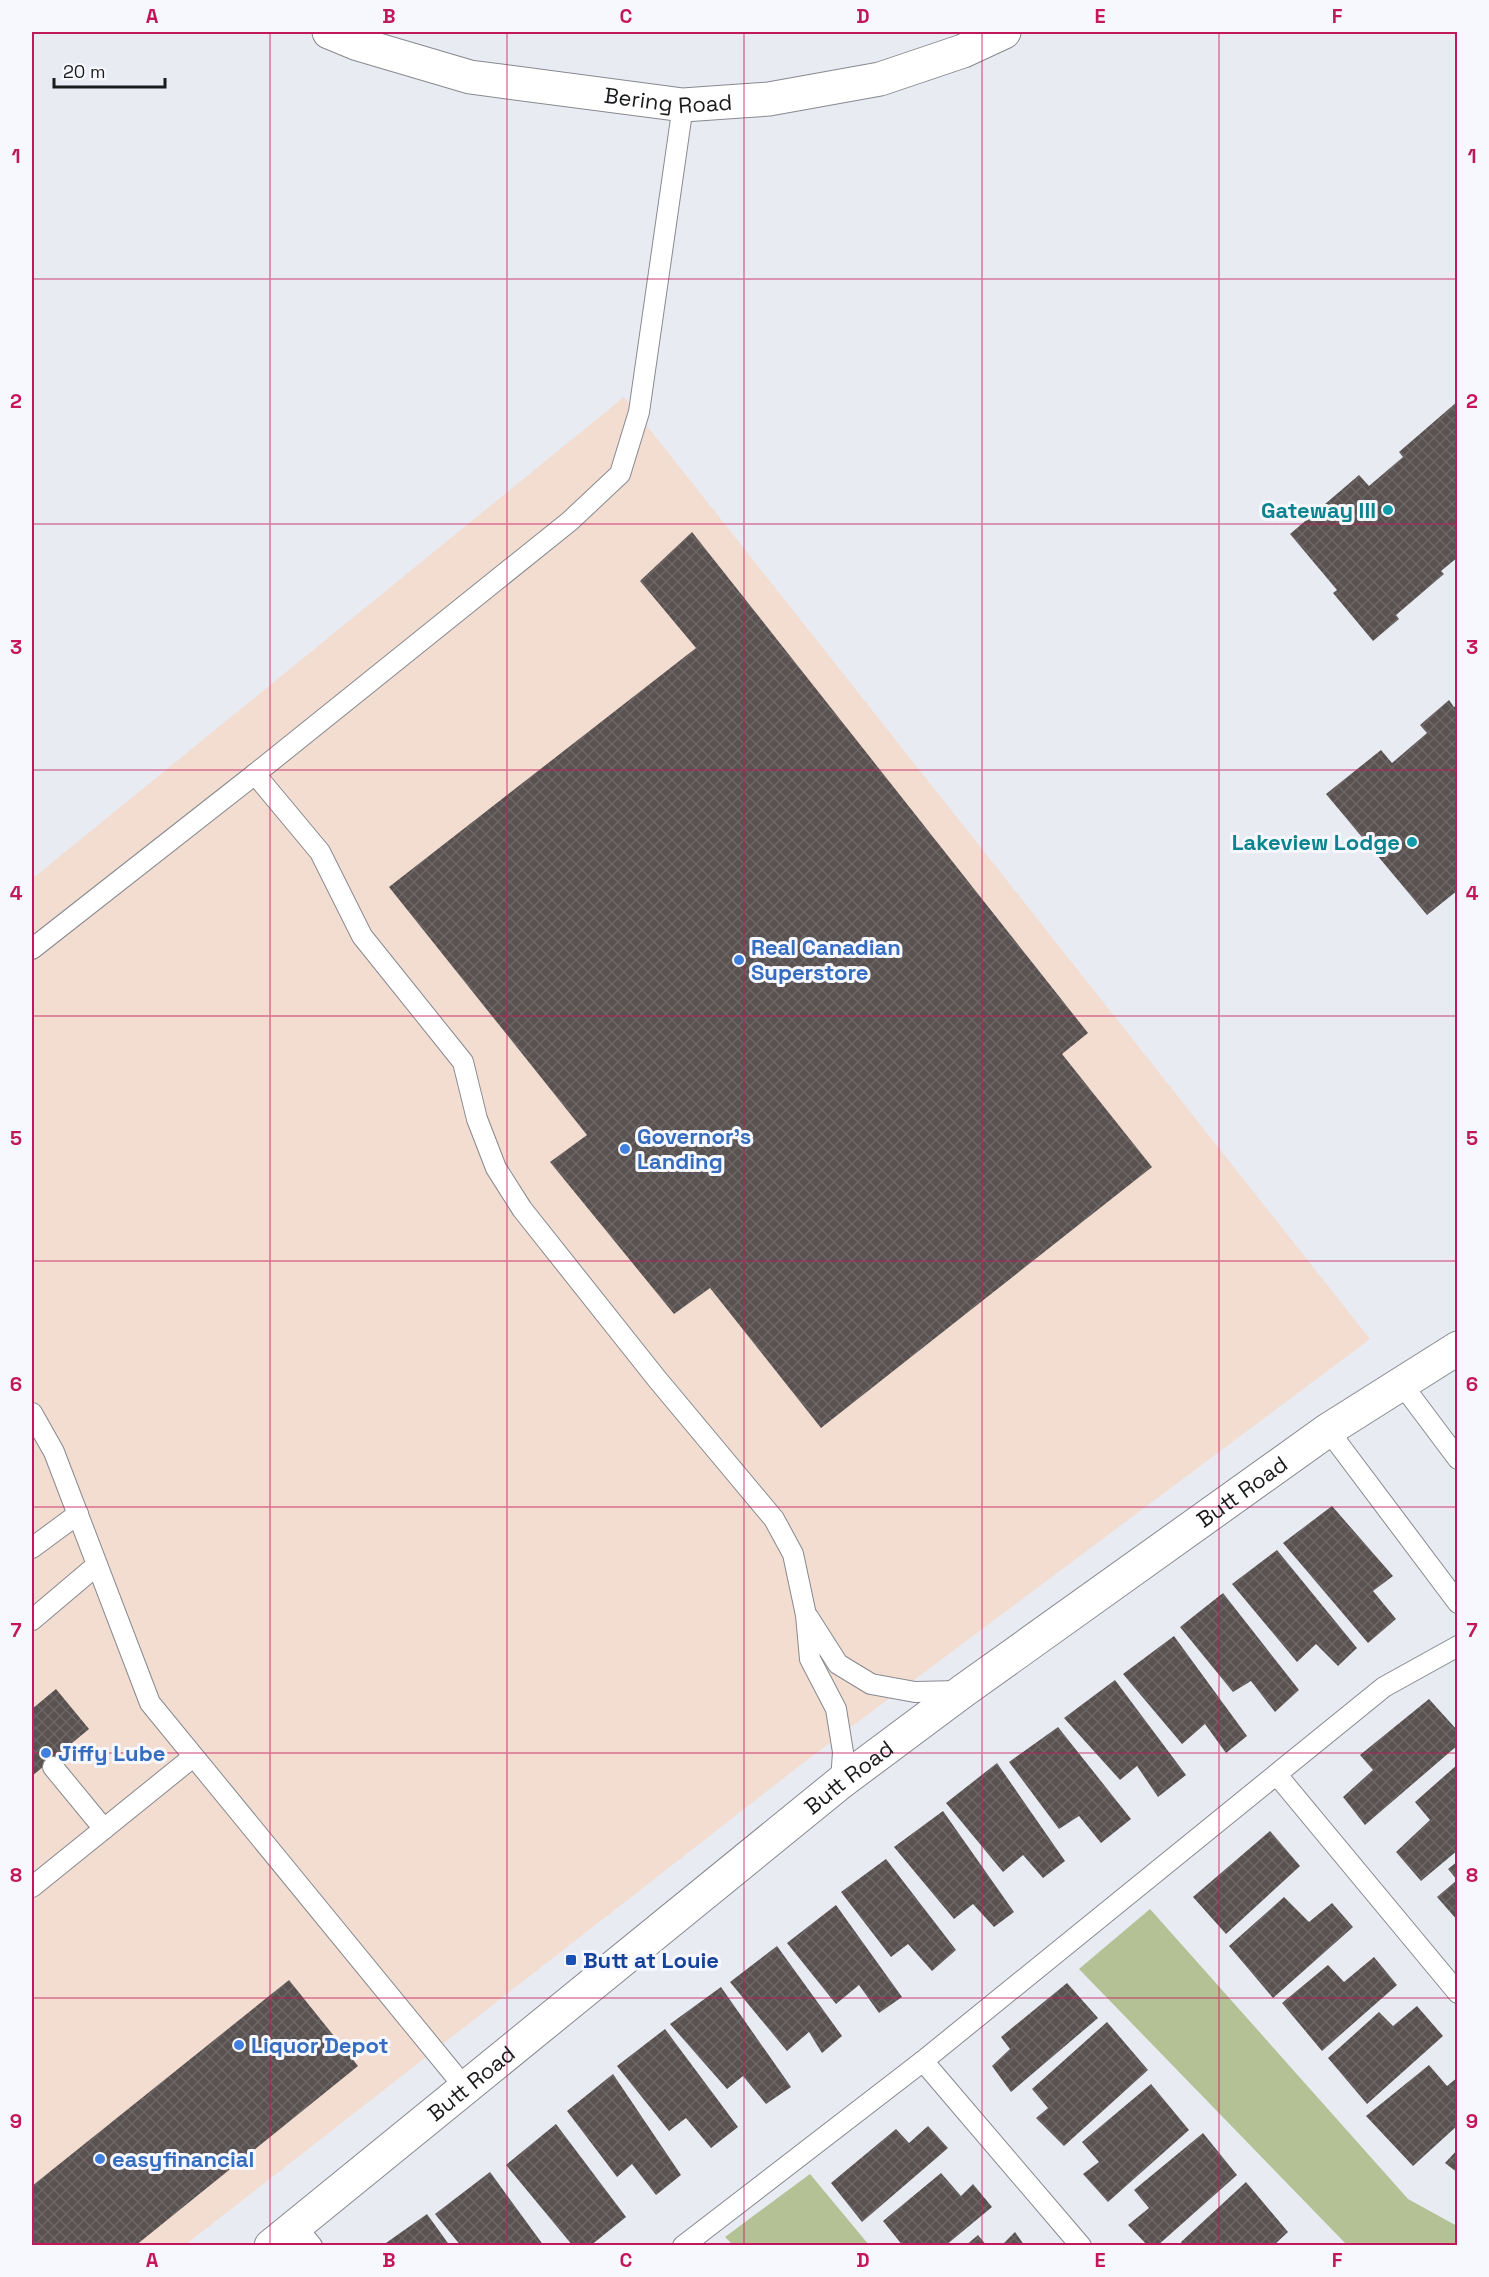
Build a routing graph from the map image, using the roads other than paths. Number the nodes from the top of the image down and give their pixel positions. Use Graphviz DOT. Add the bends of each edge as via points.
graph roads {
  1 [pos="329,32"];
  2 [pos="1004,32"];
  3 [pos="683,105"];
  4 [pos="255,774"];
  5 [pos="32,949"];
  6 [pos="1458,1348"];
  7 [pos="1401,1383"];
  8 [pos="32,1413"];
  9 [pos="1328,1430"];
  10 [pos="1458,1460"];
  11 [pos="78,1514"];
  12 [pos="32,1548"];
  13 [pos="97,1565"];
  14 [pos="1458,1603"];
  15 [pos="806,1615"];
  16 [pos="32,1620"];
  17 [pos="1458,1646"];
  18 [pos="963,1691"];
  19 [pos="194,1757"];
  20 [pos="53,1767"];
  21 [pos="1277,1775"];
  22 [pos="842,1782"];
  23 [pos="104,1829"];
  24 [pos="32,1887"];
  25 [pos="1458,1993"];
  26 [pos="922,2061"];
  27 [pos="466,2089"];
  28 [pos="304,2235"];
  29 [pos="271,2246"];
  30 [pos="683,2246"];
  31 [pos="1081,2246"];
  1 -- 3 [label="street, Bering Road" via="470,77"];
  2 -- 3 [label="street, Bering Road" via="963,51 880,79 769,99"];
  3 -- 4 [label="lane" via="639,412 620,474 561,529"];
  4 -- 5 [label="lane"];
  4 -- 15 [label="lane" via="320,852 362,936 463,1062 477,1119 496,1168 522,1209 774,1519 793,1554"];
  6 -- 7 [label="street, Butt Road"];
  7 -- 9 [label="street, Butt Road"];
  7 -- 10 [label="lane"];
  8 -- 11 [label="lane" via="54,1452"];
  9 -- 14 [label="lane"];
  9 -- 18 [label="street, Butt Road"];
  11 -- 12 [label="lane"];
  11 -- 13 [label="lane"];
  13 -- 16 [label="lane"];
  13 -- 19 [label="lane" via="150,1703"];
  15 -- 18 [label="lane" via="838,1664 871,1684 915,1692"];
  15 -- 22 [label="lane" via="810,1659 836,1709 843,1752"];
  17 -- 21 [label="lane" via="1384,1687"];
  18 -- 22 [label="street, Butt Road"];
  19 -- 23 [label="lane"];
  19 -- 27 [label="lane"];
  20 -- 23 [label="lane"];
  21 -- 25 [label="lane"];
  21 -- 26 [label="lane"];
  22 -- 27 [label="street, Butt Road"];
  23 -- 24 [label="lane"];
  26 -- 30 [label="lane"];
  26 -- 31 [label="lane"];
  27 -- 28 [label="street, Butt Road"];
  28 -- 29 [label="street, Butt Road"];
}
